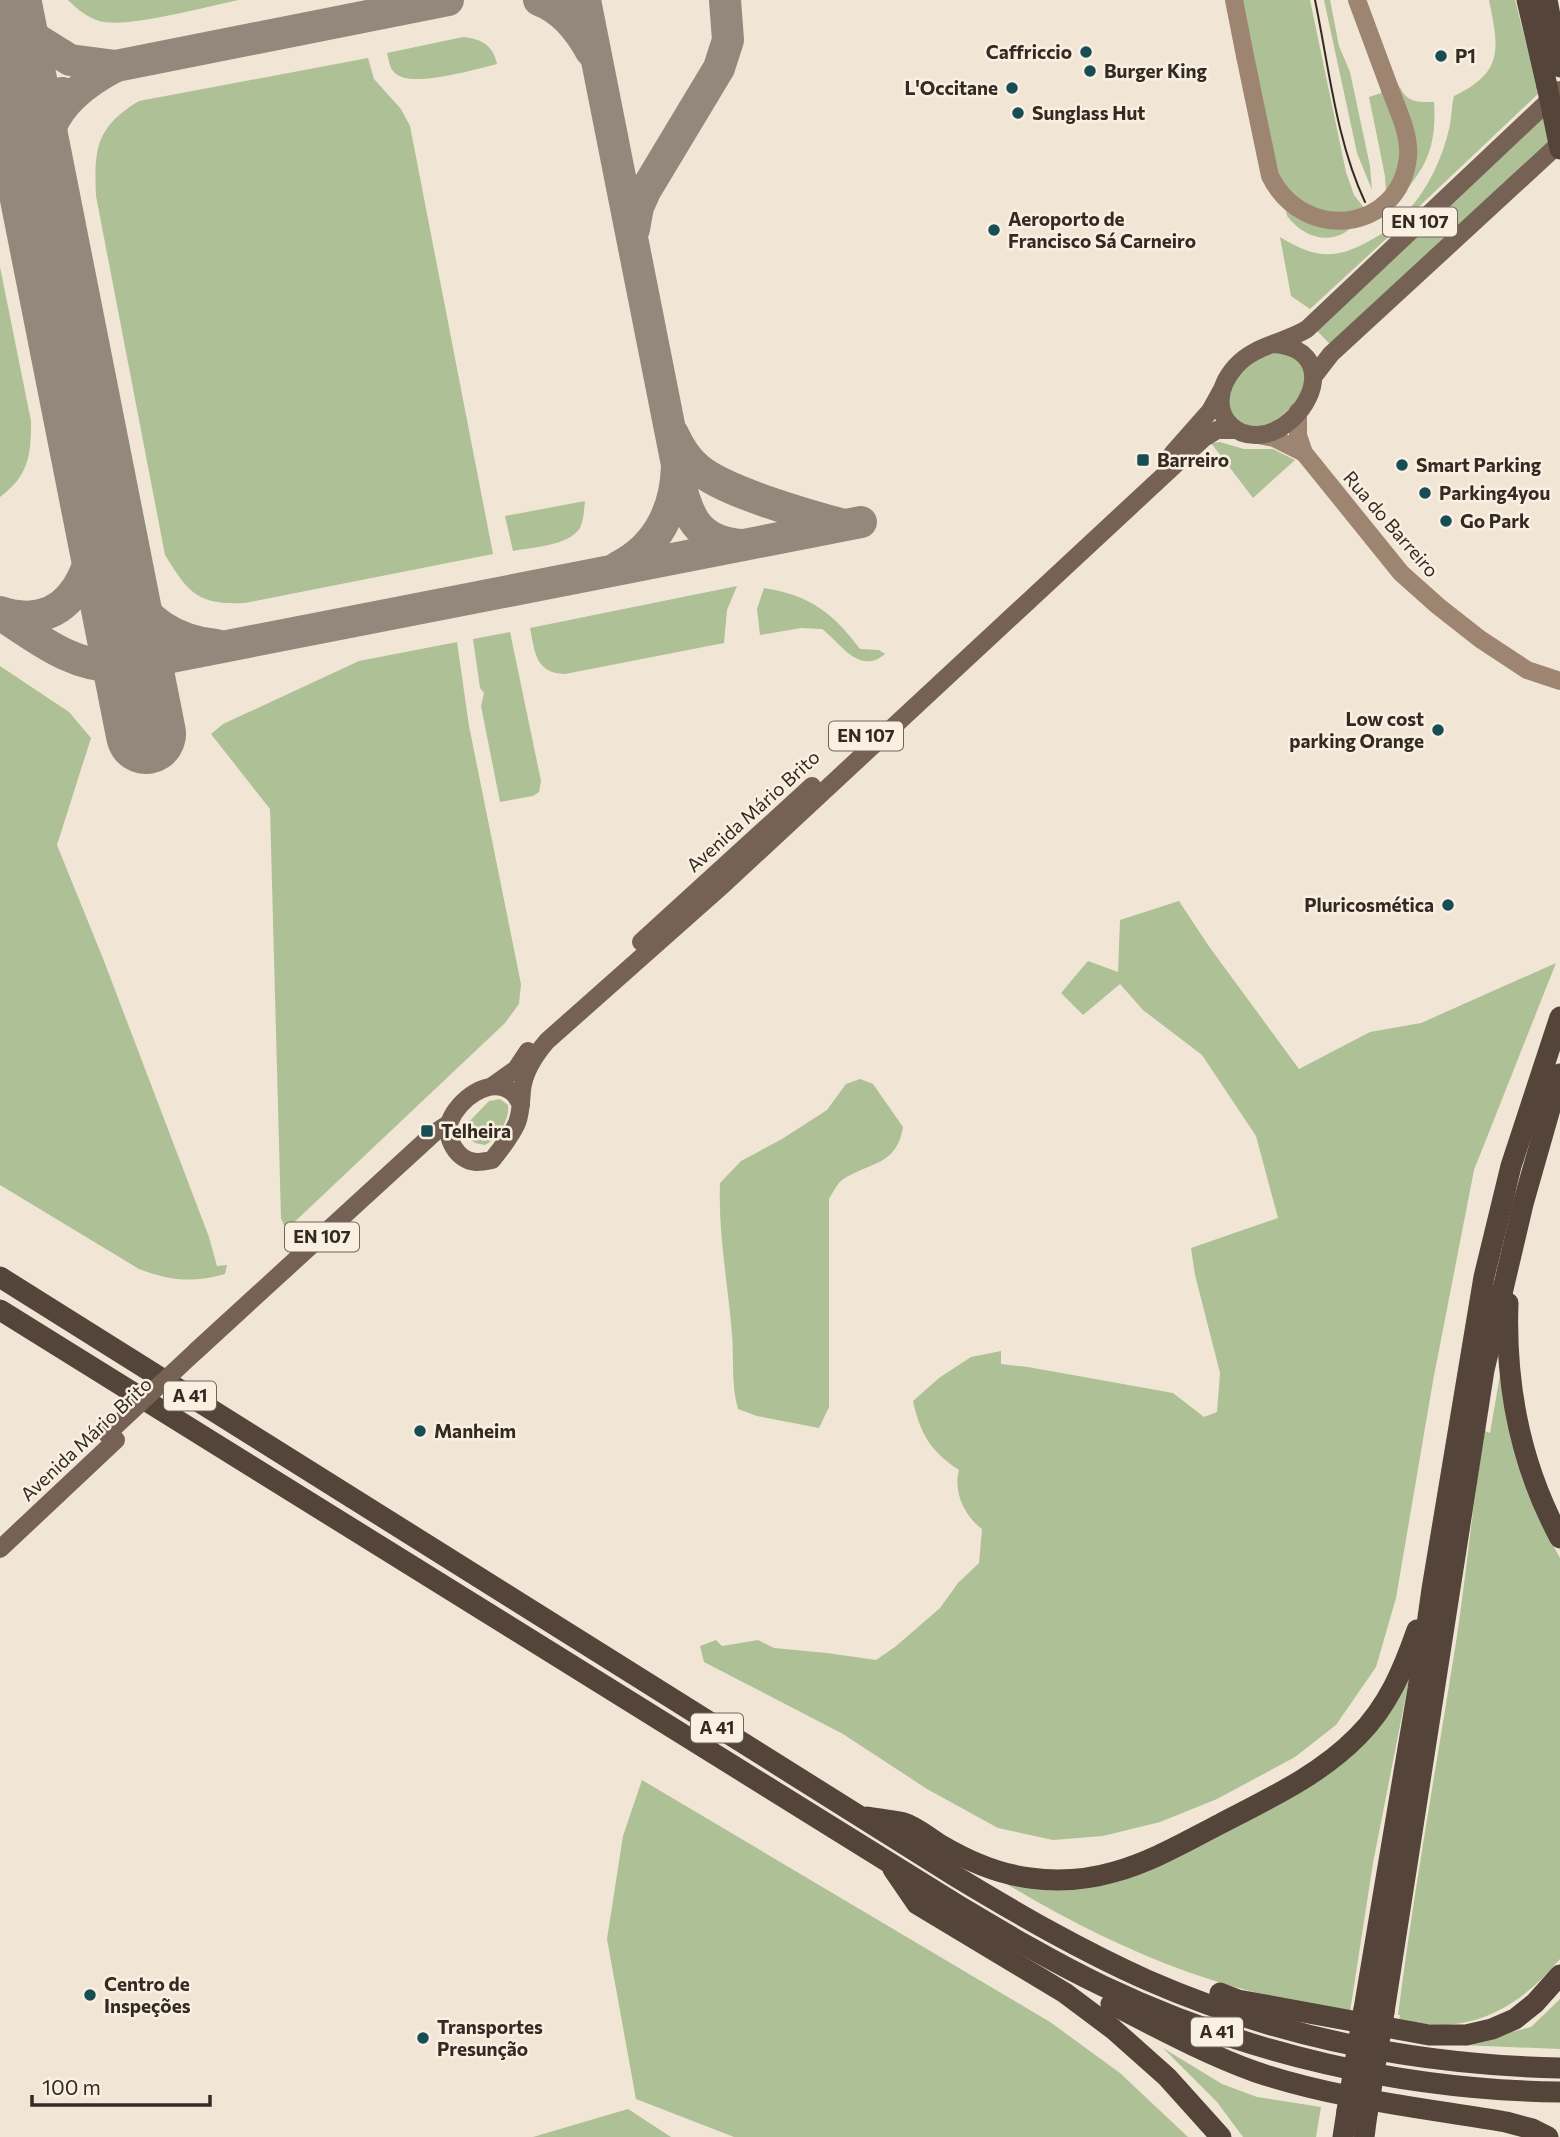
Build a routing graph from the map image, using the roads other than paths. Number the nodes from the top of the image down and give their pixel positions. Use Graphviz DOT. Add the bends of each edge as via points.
graph roads {
  1 [pos="1234,0"];
  2 [pos="1357,0"];
  3 [pos="1527,0"];
  4 [pos="1548,0"];
  5 [pos="1560,67"];
  6 [pos="1553,88"];
  7 [pos="1560,143"];
  8 [pos="1560,149"];
  9 [pos="1274,344"];
  10 [pos="1314,376"];
  11 [pos="1221,391"];
  12 [pos="1298,411"];
  13 [pos="1236,430"];
  14 [pos="1258,435"];
  15 [pos="1304,453"];
  16 [pos="1560,681"];
  17 [pos="1560,1017"];
  18 [pos="1560,1074"];
  19 [pos="492,1086"];
  20 [pos="522,1105"];
  21 [pos="449,1124"];
  22 [pos="456,1150"];
  23 [pos="1513,1248"];
  24 [pos="0,1277"];
  25 [pos="0,1310"];
  26 [pos="199,1355"];
  27 [pos="111,1437"];
  28 [pos="0,1535"];
  29 [pos="1560,1538"];
  30 [pos="0,1549"];
  31 [pos="1432,1589"];
  32 [pos="859,1816"];
  33 [pos="887,1861"];
  34 [pos="907,1873"];
  35 [pos="1062,1939"];
  36 [pos="1560,1975"];
  37 [pos="1374,2011"];
  38 [pos="1560,2068"];
  39 [pos="1560,2092"];
  40 [pos="1357,2112"];
  41 [pos="1221,2137"];
  42 [pos="1343,2137"];
  43 [pos="1364,2137"];
  44 [pos="1548,2137"];
  1 -- 2 [label="main road, bridge" via="1270,176 1287,202 1327,221 1356,219 1380,207 1396,189 1406,167 1408,143"];
  3 -- 6 [label="highway"];
  4 -- 5 [label="highway"];
  6 -- 8 [label="highway, bridge"];
  6 -- 9 [label="main road, EN 107" via="1307,328"];
  7 -- 10 [label="main road, EN 107" via="1331,354"];
  9 -- 10 [label="main road" via="1301,351"];
  9 -- 11 [label="main road, EN 107" via="1236,366"];
  10 -- 12 [label="main road, EN 107"];
  11 -- 13 [label="main road" via="1223,418"];
  11 -- 19 [label="main road, Avenida Mário Brito / EN 107" via="1177,449 554,1022 516,1069"];
  12 -- 14 [label="main road, EN 107" via="1283,425"];
  12 -- 15 [label="main road, Rua do Barreiro"];
  13 -- 14 [label="main road"];
  13 -- 20 [label="main road, Avenida Mário Brito" via="1217,430 1204,438 724,884 547,1041 526,1076"];
  14 -- 15 [label="main road, Rua do Barreiro"];
  15 -- 16 [label="main road, Rua do Barreiro" via="1401,573 1438,606 1527,670"];
  17 -- 31 [label="highway" via="1496,1223"];
  18 -- 23 [label="highway"];
  19 -- 20 [label="main road" via="513,1093"];
  19 -- 21 [label="main road" via="465,1100"];
  20 -- 22 [label="main road" via="516,1124 492,1160 475,1162"];
  21 -- 22 [label="main road" via="450,1142"];
  21 -- 26 [label="main road, Avenida Mário Brito / EN 107" via="434,1133"];
  22 -- 26 [label="main road, Avenida Mário Brito / EN 107" via="428,1152"];
  23 -- 29 [label="highway" via="1508,1325 1514,1408 1533,1480"];
  23 -- 37 [label="highway" via="1484,1370"];
  24 -- 32 [label="highway, A 41"];
  25 -- 33 [label="highway, A 41"];
  26 -- 27 [label="main road, Avenida Mário Brito / EN 107, bridge"];
  27 -- 28 [label="main road, Avenida Mário Brito / EN 107"];
  27 -- 30 [label="main road, Avenida Mário Brito / EN 107"];
  31 -- 32 [label="highway" via="1399,1679 1358,1737 1297,1782 1137,1865 1081,1879 1027,1878 972,1861 906,1824"];
  31 -- 37 [label="highway"];
  32 -- 35 [label="highway, A 41"];
  33 -- 34 [label="highway, A 41"];
  33 -- 41 [label="highway" via="917,1904 1065,1993 1132,2044"];
  34 -- 39 [label="highway, A 41" via="1013,1939 1091,1980 1238,2040 1318,2063 1409,2081"];
  34 -- 44 [label="highway" via="924,1900 1034,1966 1254,2071 1343,2094 1506,2122"];
  35 -- 36 [label="highway" via="1238,2000 1429,2035 1466,2035 1515,2019"];
  35 -- 38 [label="highway, A 41" via="1169,1989 1298,2032 1427,2058"];
  37 -- 40 [label="highway, bridge"];
  40 -- 42 [label="highway"];
  40 -- 43 [label="highway"];
}
